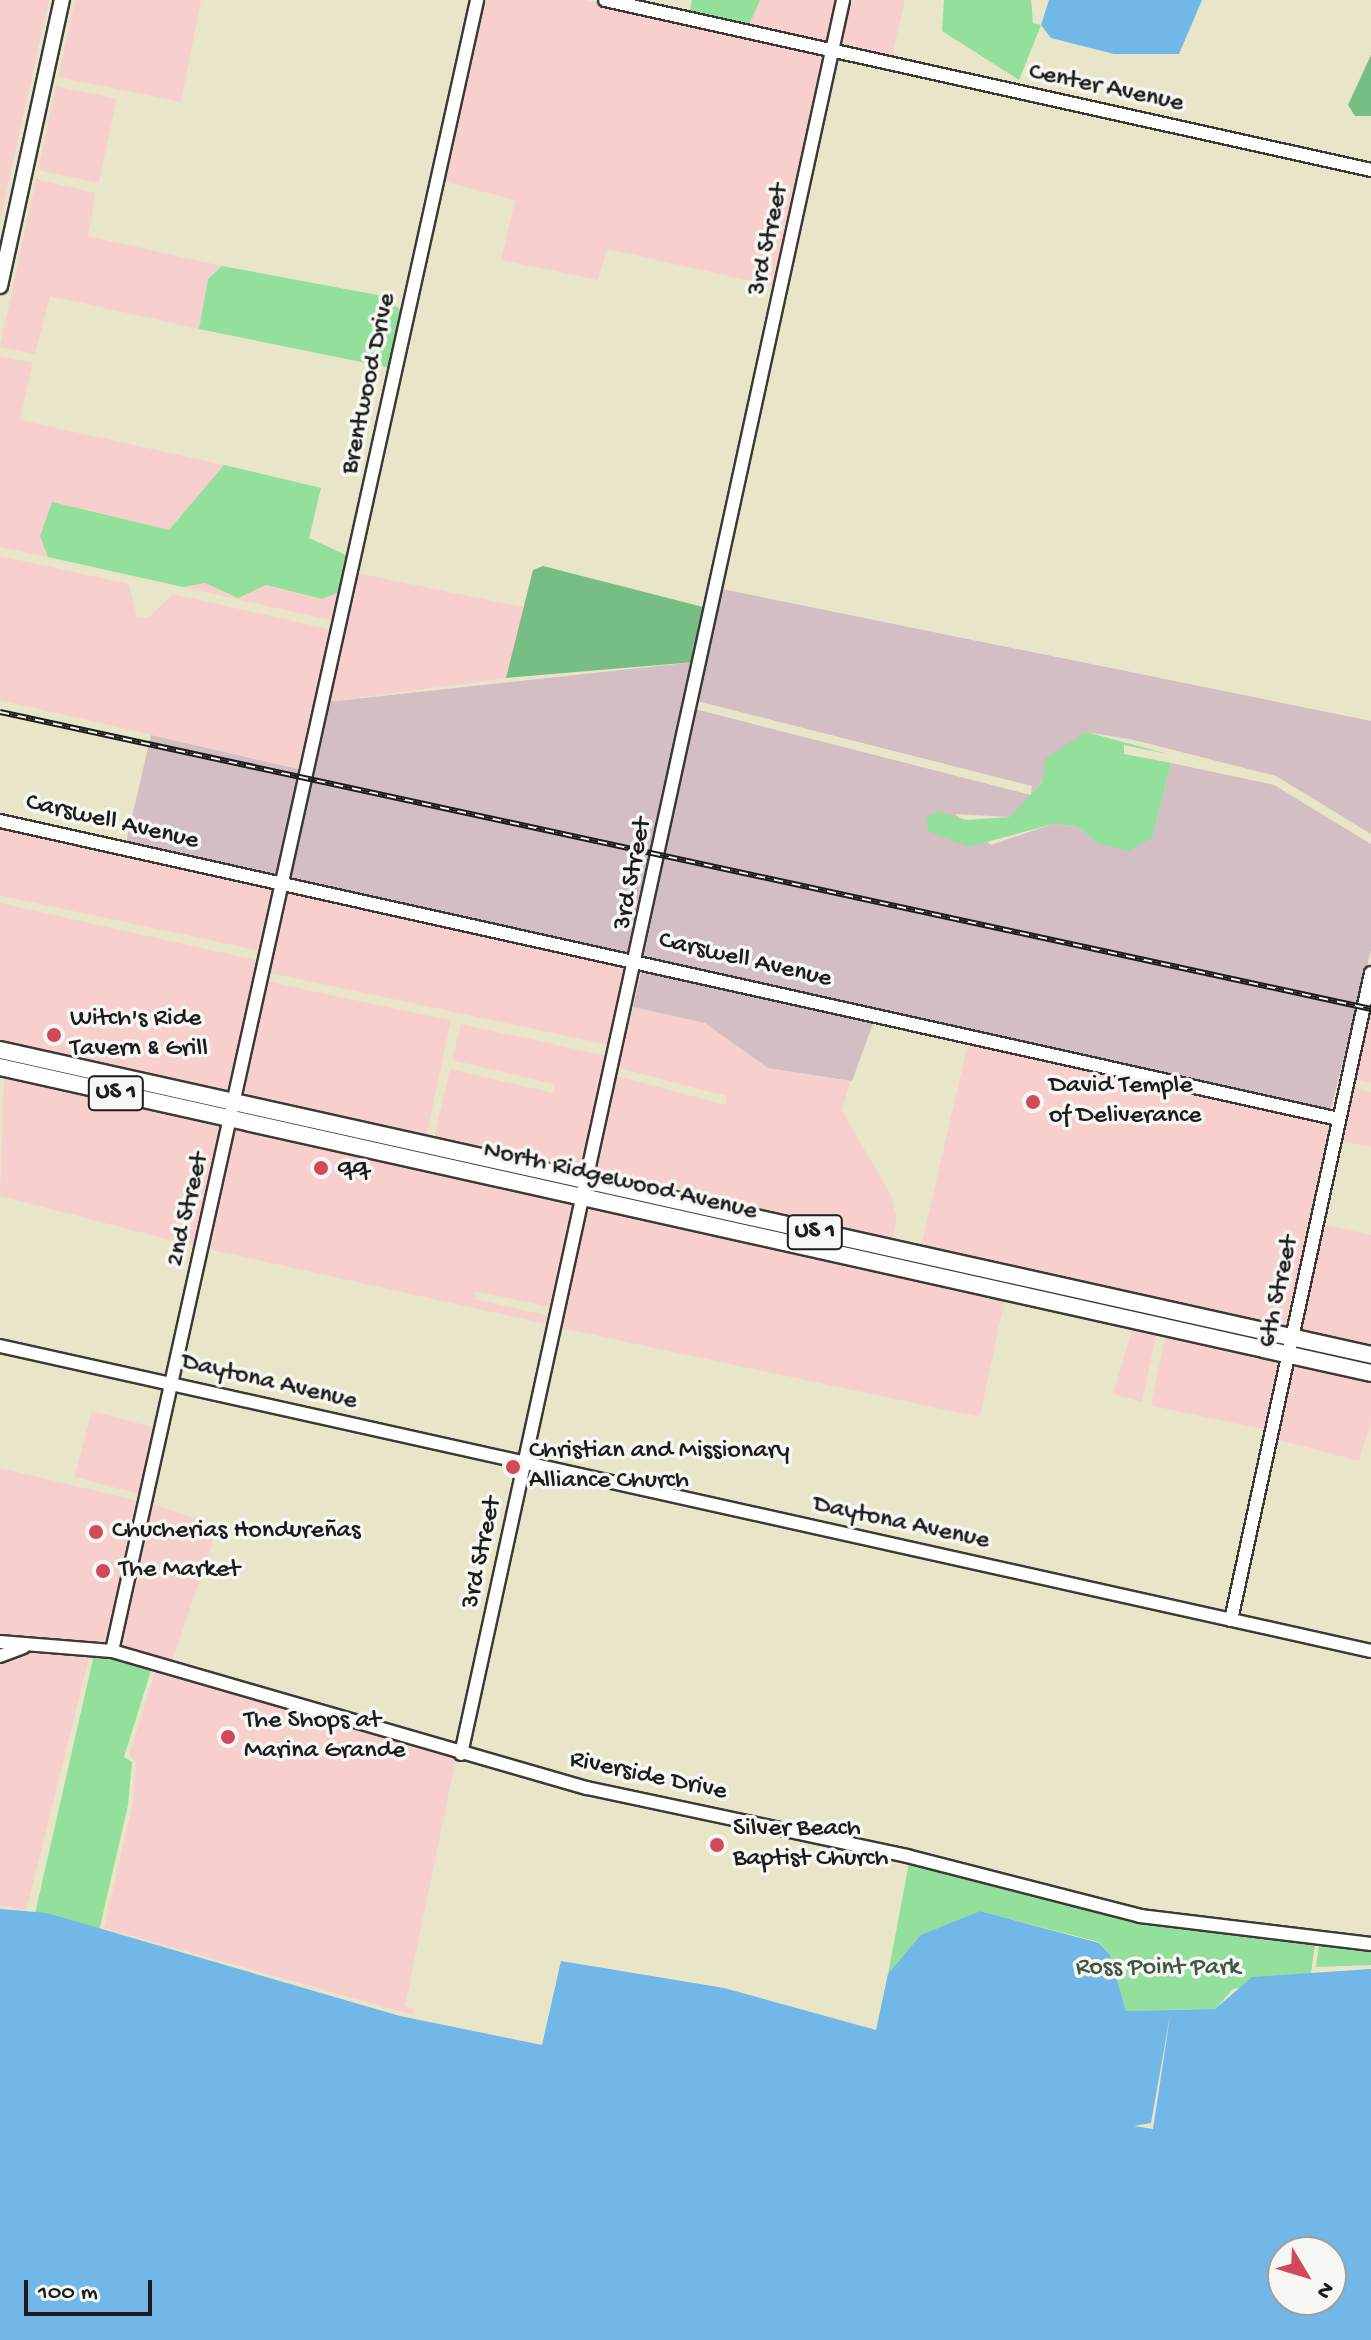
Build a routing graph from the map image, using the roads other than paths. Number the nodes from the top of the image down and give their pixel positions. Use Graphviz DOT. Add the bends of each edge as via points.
graph roads {
  1 [pos="62,0"];
  2 [pos="477,0"];
  3 [pos="605,0"];
  4 [pos="843,0"];
  5 [pos="831,52"];
  6 [pos="1371,170"];
  7 [pos="3,258"];
  8 [pos="0,286"];
  9 [pos="305,778"];
  10 [pos="0,821"];
  11 [pos="280,883"];
  12 [pos="639,959"];
  13 [pos="1371,973"];
  14 [pos="0,1050"];
  15 [pos="0,1067"];
  16 [pos="234,1111"];
  17 [pos="1339,1119"];
  18 [pos="587,1190"];
  19 [pos="1012,1284"];
  20 [pos="0,1346"];
  21 [pos="1291,1346"];
  22 [pos="1371,1355"];
  23 [pos="1371,1373"];
  24 [pos="173,1384"];
  25 [pos="525,1463"];
  26 [pos="1231,1620"];
  27 [pos="0,1642"];
  28 [pos="28,1645"];
  29 [pos="112,1651"];
  30 [pos="1371,1651"];
  31 [pos="0,1656"];
  32 [pos="461,1754"];
  33 [pos="1371,1944"];
  1 -- 7 [label="main road"];
  2 -- 9 [label="street, Brentwood Drive"];
  3 -- 5 [label="street, Center Avenue"];
  4 -- 5 [label="street, 3rd Street"];
  5 -- 6 [label="street, Center Avenue"];
  5 -- 12 [label="street, 3rd Street"];
  7 -- 8 [label="main road"];
  9 -- 11 [label="street, 2nd Street"];
  10 -- 11 [label="street, Carswell Avenue"];
  11 -- 12 [label="street, Carswell Avenue"];
  11 -- 16 [label="street, 2nd Street"];
  12 -- 17 [label="street, Carswell Avenue"];
  12 -- 18 [label="street, 3rd Street"];
  13 -- 17 [label="street, 6th Street"];
  14 -- 16 [label="main road, North Ridgewood Avenue / US 1"];
  15 -- 16 [label="main road, North Ridgewood Avenue / US 1"];
  16 -- 18 [label="main road, North Ridgewood Avenue / US 1"];
  16 -- 24 [label="street, 2nd Street"];
  17 -- 21 [label="street, 6th Street"];
  18 -- 19 [label="main road, North Ridgewood Avenue / US 1"];
  18 -- 19 [label="main road, North Ridgewood Avenue / US 1" via="989,1288"];
  18 -- 25 [label="street, 3rd Street"];
  19 -- 21 [label="main road, North Ridgewood Avenue / US 1"];
  19 -- 21 [label="main road, North Ridgewood Avenue / US 1" via="1042,1282"];
  20 -- 24 [label="street, Daytona Avenue"];
  21 -- 22 [label="main road, North Ridgewood Avenue / US 1"];
  21 -- 23 [label="main road, North Ridgewood Avenue / US 1"];
  21 -- 26 [label="street, 6th Street"];
  24 -- 25 [label="street, Daytona Avenue"];
  24 -- 29 [label="street, 2nd Street"];
  25 -- 26 [label="street, Daytona Avenue"];
  25 -- 32 [label="street, 3rd Street"];
  26 -- 30 [label="street, Daytona Avenue"];
  27 -- 28 [label="street, Riverside Drive"];
  28 -- 29 [label="street, Riverside Drive"];
  28 -- 31 [label="street"];
  29 -- 32 [label="street, Riverside Drive"];
  32 -- 33 [label="street, Riverside Drive" via="1140,1916"];
}
